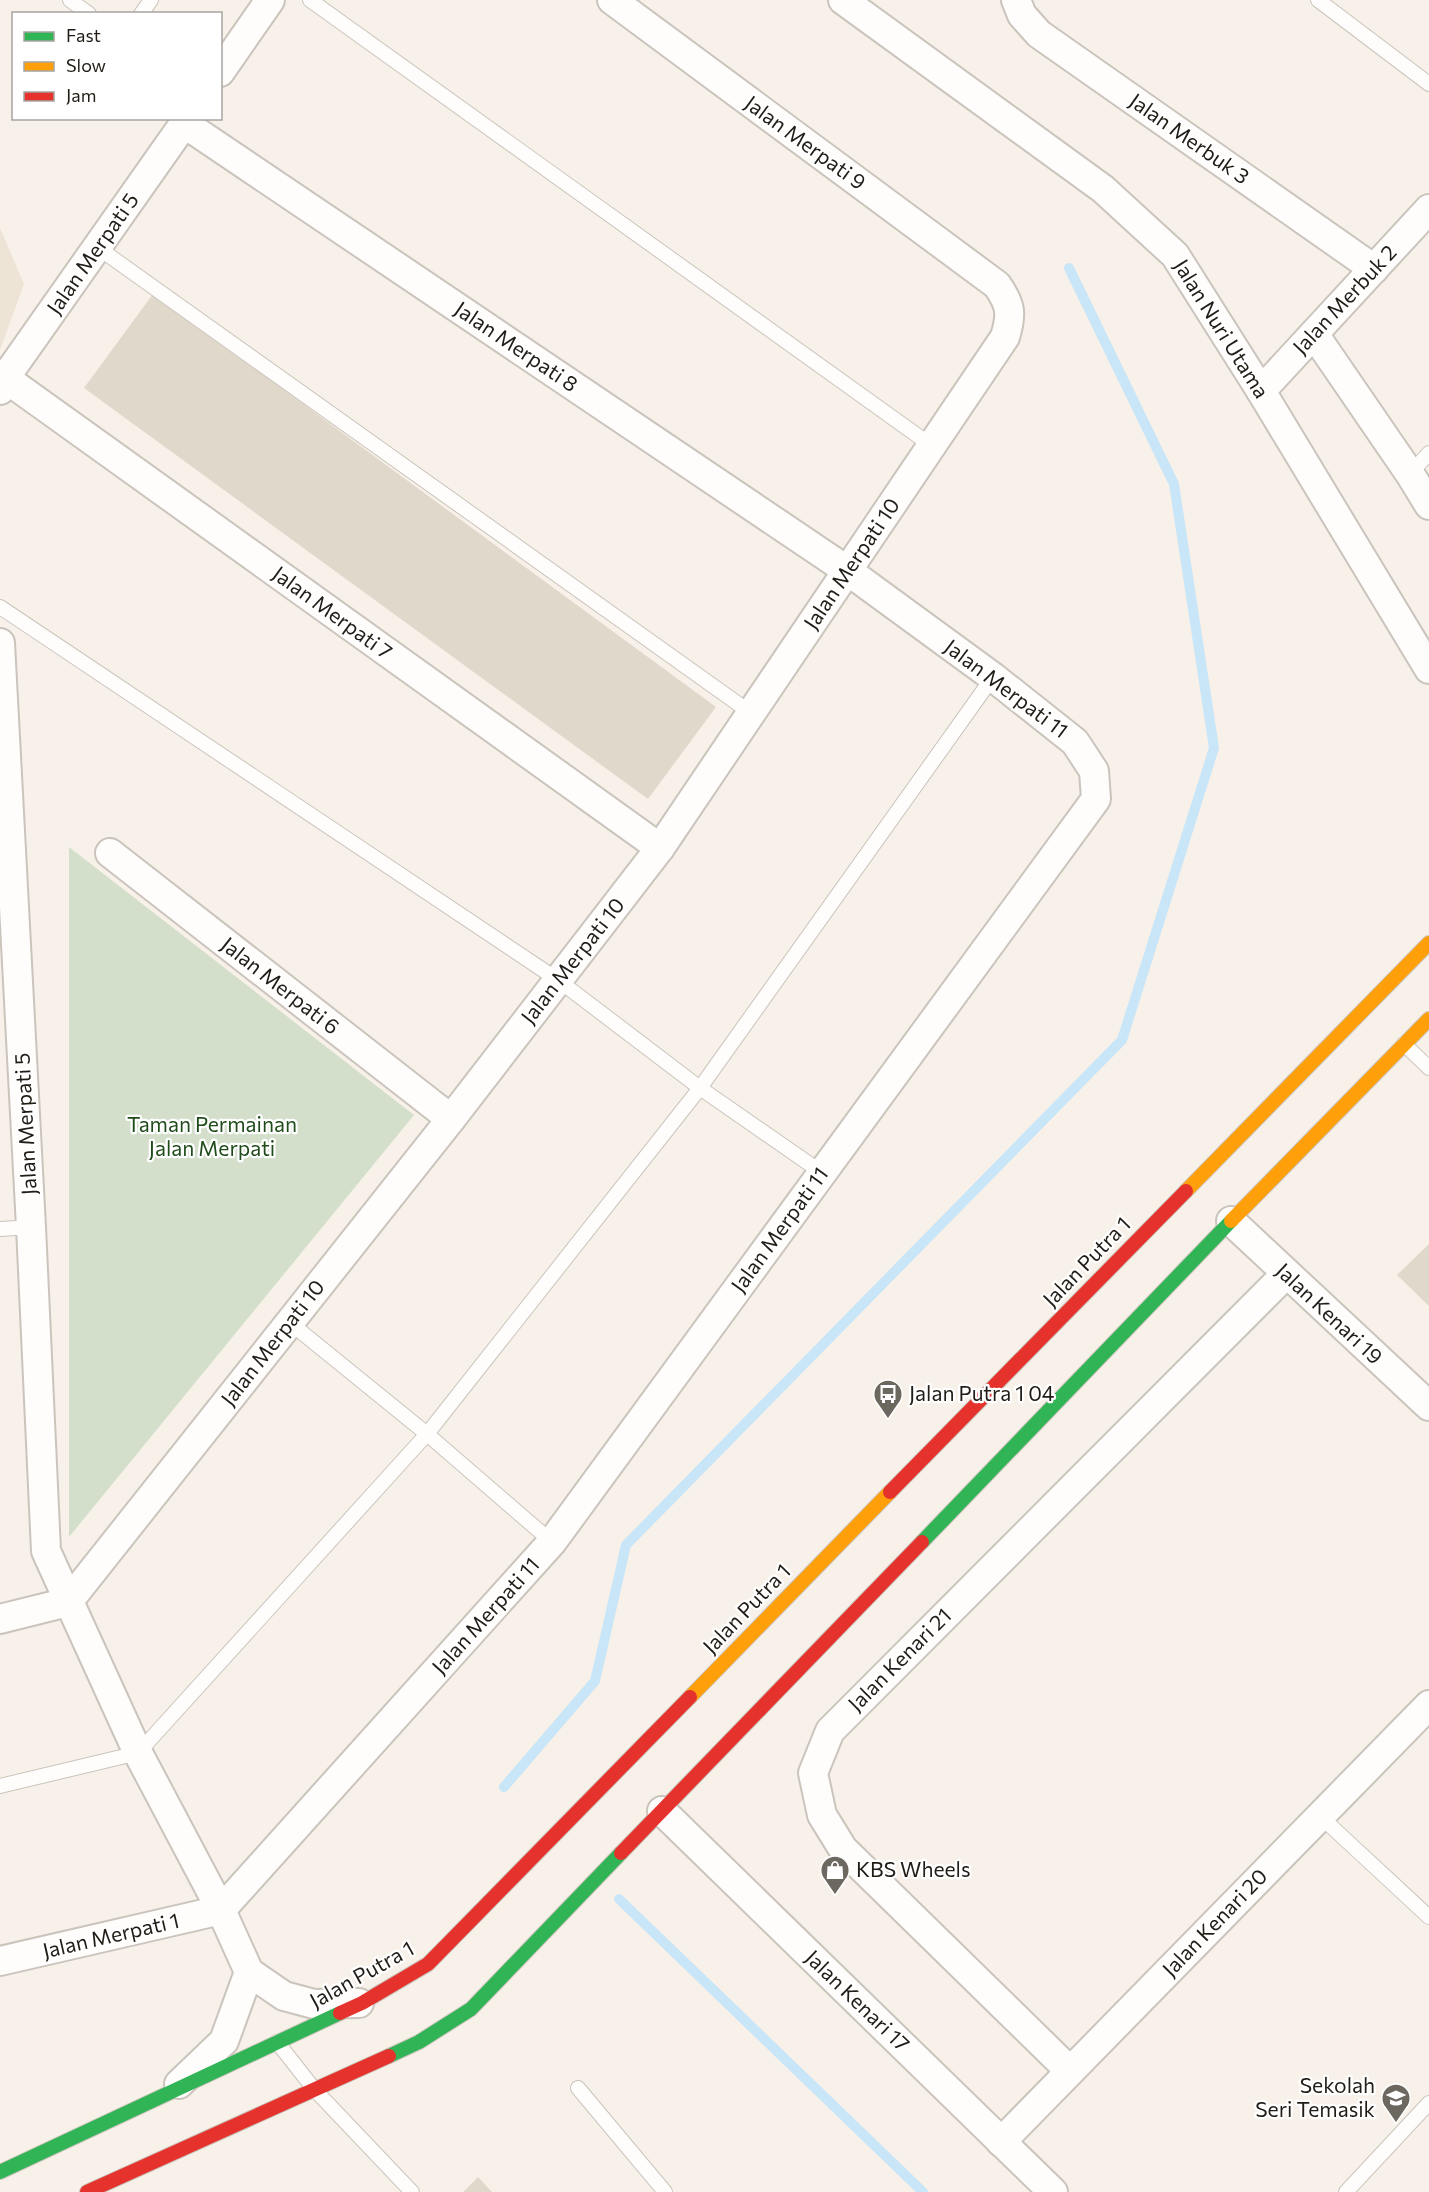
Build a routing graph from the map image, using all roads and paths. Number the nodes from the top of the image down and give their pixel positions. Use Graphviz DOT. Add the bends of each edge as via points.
graph roads {
  1 [pos="70,0"];
  2 [pos="270,0"];
  3 [pos="310,0"];
  4 [pos="612,0"];
  5 [pos="843,0"];
  6 [pos="1016,0"];
  7 [pos="1318,0"];
  8 [pos="86,12"];
  9 [pos="222,69"];
  10 [pos="1429,84"];
  11 [pos="186,121"];
  12 [pos="1429,209"];
  13 [pos="98,246"];
  14 [pos="1374,269"];
  15 [pos="997,285"];
  16 [pos="1314,334"];
  17 [pos="2,384"];
  18 [pos="1261,391"];
  19 [pos="932,446"];
  20 [pos="1420,463"];
  21 [pos="1429,505"];
  22 [pos="848,571"];
  23 [pos="0,607"];
  24 [pos="0,643"];
  25 [pos="1429,669"];
  26 [pos="993,677"];
  27 [pos="751,713"];
  28 [pos="660,848"];
  29 [pos="110,853"];
  30 [pos="1429,943"];
  31 [pos="558,980"];
  32 [pos="1429,1019"];
  33 [pos="1404,1044"];
  34 [pos="1429,1068"];
  35 [pos="700,1088"];
  36 [pos="451,1119"];
  37 [pos="821,1172"];
  38 [pos="1231,1221"];
  39 [pos="31,1227"];
  40 [pos="0,1229"];
  41 [pos="1286,1274"];
  42 [pos="289,1322"];
  43 [pos="1429,1406"];
  44 [pos="427,1434"];
  45 [pos="552,1542"];
  46 [pos="68,1602"];
  47 [pos="0,1618"];
  48 [pos="1429,1705"];
  49 [pos="138,1753"];
  50 [pos="0,1786"];
  51 [pos="662,1811"];
  52 [pos="1320,1816"];
  53 [pos="221,1910"];
  54 [pos="1429,1917"];
  55 [pos="0,1961"];
  56 [pos="249,1971"];
  57 [pos="363,2003"];
  58 [pos="277,2042"];
  59 [pos="1071,2071"];
  60 [pos="578,2088"];
  61 [pos="314,2089"];
  62 [pos="171,2091"];
  63 [pos="1429,2103"];
  64 [pos="1001,2142"];
  65 [pos="0,2172"];
  66 [pos="87,2192"];
  67 [pos="412,2192"];
  68 [pos="665,2192"];
  69 [pos="1053,2192"];
  70 [pos="1346,2192"];
  1 -- 8 [label="lane"];
  2 -- 9 [label="street"];
  3 -- 19 [label="lane"];
  4 -- 15 [label="street, Jalan Merpati 9"];
  5 -- 18 [label="street, Jalan Nuri Utama" via="1103,189 1175,255"];
  6 -- 14 [label="street, Jalan Merbuk 3" via="1022,15 1039,34"];
  7 -- 10 [label="lane"];
  11 -- 13 [label="street, Jalan Merpati 5"];
  11 -- 22 [label="street, Jalan Merpati 8"];
  12 -- 14 [label="street, Jalan Merbuk 2"];
  13 -- 17 [label="street, Jalan Merpati 5"];
  13 -- 27 [label="lane"];
  14 -- 16 [label="street, Jalan Merbuk 2"];
  15 -- 19 [label="street, Jalan Merpati 10" via="1008,301 1010,319 1005,337"];
  16 -- 18 [label="street, Jalan Merbuk 2"];
  16 -- 20 [label="street"];
  17 -- 28 [label="street, Jalan Merpati 7"];
  18 -- 25 [label="street, Jalan Nuri Utama"];
  19 -- 22 [label="street, Jalan Merpati 10"];
  20 -- 21 [label="street"];
  22 -- 26 [label="street, Jalan Merpati 11"];
  22 -- 27 [label="street, Jalan Merpati 10"];
  23 -- 31 [label="lane"];
  24 -- 39 [label="street, Jalan Merpati 5"];
  26 -- 35 [label="lane"];
  26 -- 37 [label="street, Jalan Merpati 11" via="1075,742 1094,771 1096,799"];
  27 -- 28 [label="street, Jalan Merpati 10"];
  28 -- 31 [label="street, Jalan Merpati 10"];
  29 -- 36 [label="street, Jalan Merpati 6"];
  30 -- 57 [label="main road, Jalan Putra 1" via="428,1964"];
  31 -- 35 [label="lane"];
  31 -- 36 [label="street, Jalan Merpati 10"];
  32 -- 33 [label="main road"];
  33 -- 34 [label="lane"];
  33 -- 38 [label="main road"];
  35 -- 37 [label="lane"];
  35 -- 44 [label="lane"];
  36 -- 42 [label="street, Jalan Merpati 10"];
  37 -- 45 [label="street, Jalan Merpati 11"];
  38 -- 41 [label="street, Jalan Kenari 19"];
  38 -- 51 [label="main road"];
  39 -- 40 [label="lane"];
  39 -- 46 [label="street, Jalan Merpati 5" via="46,1551"];
  41 -- 43 [label="street, Jalan Kenari 19"];
  41 -- 59 [label="street, Jalan Kenari 21" via="830,1731 813,1773 822,1815 843,1849"];
  42 -- 44 [label="lane"];
  42 -- 46 [label="street, Jalan Merpati 10"];
  44 -- 45 [label="lane"];
  44 -- 49 [label="lane"];
  45 -- 53 [label="street, Jalan Merpati 11"];
  46 -- 47 [label="street"];
  46 -- 49 [label="street, Jalan Merpati 5"];
  48 -- 52 [label="street, Jalan Kenari 20"];
  49 -- 50 [label="lane"];
  49 -- 53 [label="street, Jalan Merpati 5"];
  51 -- 61 [label="main road" via="471,2009 418,2042"];
  51 -- 64 [label="street, Jalan Kenari 17"];
  52 -- 54 [label="lane"];
  52 -- 59 [label="street, Jalan Kenari 20"];
  53 -- 55 [label="street, Jalan Merpati 1"];
  53 -- 56 [label="street, Jalan Merpati 5"];
  56 -- 57 [label="street" via="284,1996 314,2004"];
  56 -- 62 [label="street" via="224,2041"];
  57 -- 58 [label="main road, Jalan Putra 1"];
  58 -- 61 [label="lane"];
  58 -- 62 [label="main road, Jalan Putra 1"];
  59 -- 64 [label="street, Jalan Kenari 20"];
  60 -- 68 [label="lane"];
  61 -- 66 [label="main road"];
  61 -- 67 [label="lane"];
  62 -- 65 [label="main road, Jalan Putra 1"];
  63 -- 70 [label="lane"];
  64 -- 69 [label="street, Jalan Kenari 17"];
}
